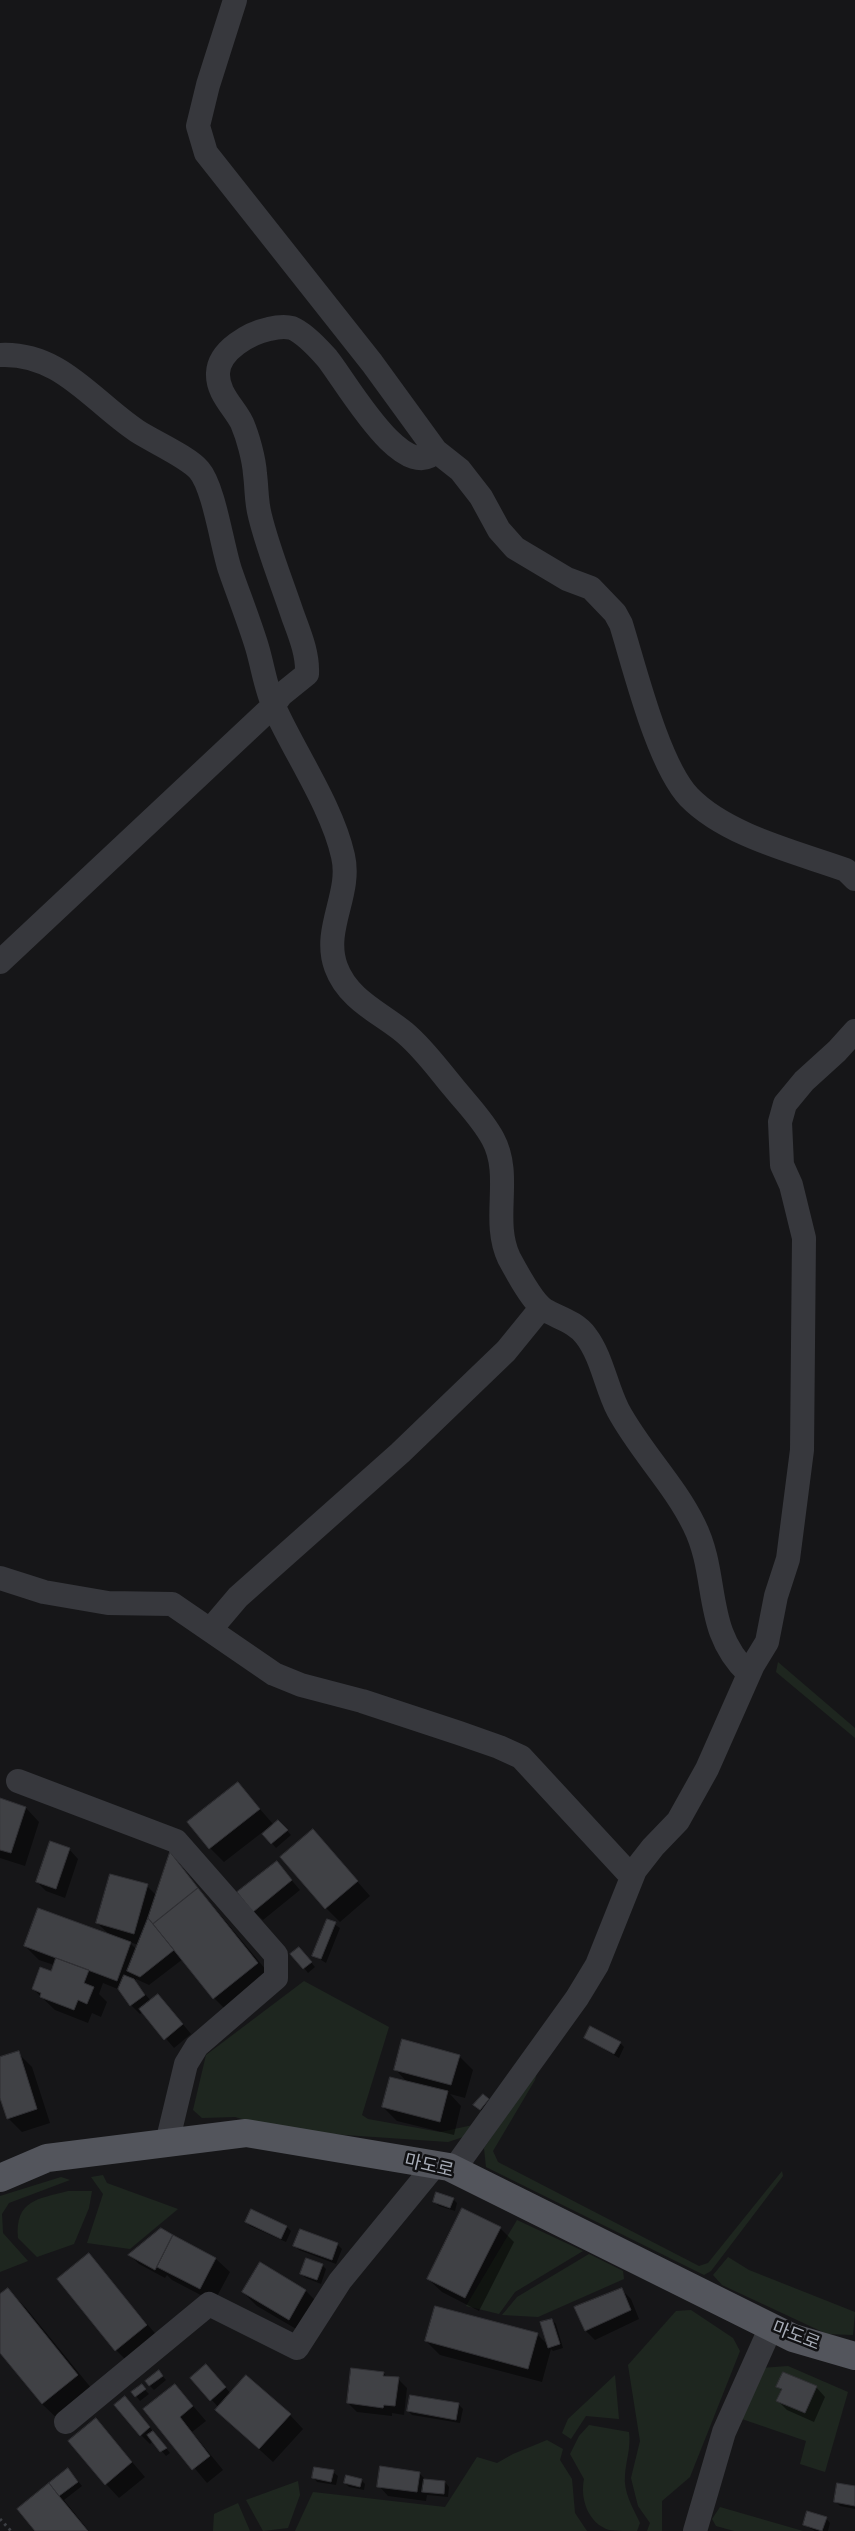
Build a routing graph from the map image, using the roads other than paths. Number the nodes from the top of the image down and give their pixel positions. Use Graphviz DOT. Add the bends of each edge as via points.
graph roads {
  1 [pos="235,0"];
  2 [pos="0,355"];
  3 [pos="436,451"];
  4 [pos="273,706"];
  5 [pos="855,879"];
  6 [pos="0,962"];
  7 [pos="855,1031"];
  8 [pos="541,1308"];
  9 [pos="0,1578"];
  10 [pos="210,1630"];
  11 [pos="749,1674"];
  12 [pos="18,1781"];
  13 [pos="632,1877"];
  14 [pos="167,2143"];
  15 [pos="445,2167"];
  16 [pos="0,2178"];
  17 [pos="771,2327"];
  18 [pos="855,2356"];
  19 [pos="66,2422"];
  20 [pos="695,2531"];
  1 -- 3 [label="lane" via="198,126 206,153 372,363"];
  2 -- 4 [label="lane" via="20,354 54,366 134,430 198,468 207,484 222,545 258,649"];
  3 -- 4 [label="lane" via="428,457 413,457 382,435 327,358 291,328 259,331 241,340 226,357 218,370 218,382 242,423 255,473 260,518 307,664 307,674 281,695"];
  3 -- 5 [label="lane" via="460,470 481,497 499,530 515,548 566,579 591,588 615,613 661,748 689,796 708,812 745,834 846,870"];
  4 -- 6 [label="lane"];
  4 -- 8 [label="lane" via="340,842 345,862 344,884 332,927 335,966 345,984 369,1009 404,1032 422,1050 486,1126 502,1160 502,1238 508,1256"];
  7 -- 11 [label="lane" via="785,1104 780,1122 782,1165 791,1185 804,1238 802,1450 788,1559 776,1596 767,1642"];
  8 -- 10 [label="lane" via="506,1351 400,1453 238,1596"];
  8 -- 11 [label="lane" via="572,1323 585,1334 617,1408 686,1509 704,1550 721,1635 732,1656"];
  9 -- 10 [label="lane" via="44,1592 108,1603 172,1604"];
  10 -- 13 [label="lane" via="274,1674 499,1746 521,1757"];
  11 -- 13 [label="lane" via="707,1769 678,1821 653,1847"];
  12 -- 14 [label="lane" via="176,1841 276,1955 276,1978 197,2046 186,2064"];
  13 -- 15 [label="lane" via="597,1965 577,1998"];
  14 -- 15 [label="main road, 마도로" via="246,2133"];
  14 -- 16 [label="main road, 마도로" via="47,2158"];
  15 -- 17 [label="main road, 마도로"];
  15 -- 19 [label="lane" via="340,2281 297,2348 208,2304"];
  17 -- 18 [label="main road, 마도로" via="793,2338"];
  17 -- 20 [label="lane" via="724,2432"];
}
